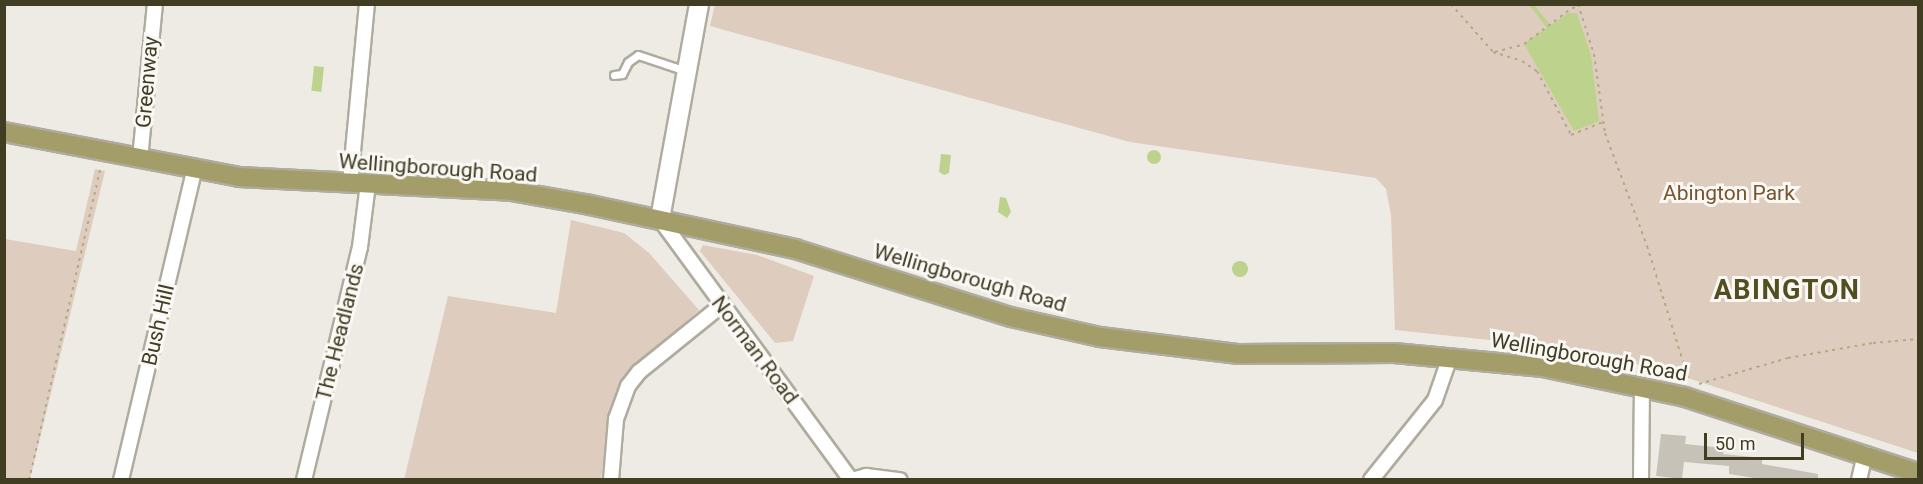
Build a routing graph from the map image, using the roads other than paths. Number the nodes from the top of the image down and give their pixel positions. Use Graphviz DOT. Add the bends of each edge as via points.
graph roads {
  1 [pos="154,4"];
  2 [pos="367,4"];
  3 [pos="699,4"];
  4 [pos="686,71"];
  5 [pos="614,75"];
  6 [pos="4,132"];
  7 [pos="140,159"];
  8 [pos="194,170"];
  9 [pos="359,184"];
  10 [pos="660,219"];
  11 [pos="722,305"];
  12 [pos="1450,357"];
  13 [pos="1642,387"];
  14 [pos="1865,454"];
  15 [pos="1918,473"];
  16 [pos="121,480"];
  17 [pos="304,480"];
  18 [pos="611,480"];
  19 [pos="851,480"];
  20 [pos="900,480"];
  21 [pos="1371,480"];
  22 [pos="1641,480"];
  23 [pos="1859,480"];
  1 -- 7 [label="street, Greenway"];
  2 -- 9 [label="street, The Headlands"];
  3 -- 4 [label="street"];
  4 -- 5 [label="lane" via="638,55 628,62 622,74"];
  4 -- 10 [label="street"];
  6 -- 7 [label="main road, Wellingborough Road"];
  7 -- 8 [label="main road, Wellingborough Road"];
  8 -- 9 [label="main road, Wellingborough Road"];
  8 -- 16 [label="street, Bush Hill"];
  9 -- 10 [label="main road, Wellingborough Road" via="511,191"];
  9 -- 17 [label="street, The Headlands" via="360,247"];
  10 -- 11 [label="street, Norman Road"];
  10 -- 12 [label="main road, Wellingborough Road" via="795,249 1011,317 1100,337 1239,354 1394,353"];
  11 -- 18 [label="street" via="639,372 628,386 616,419"];
  11 -- 19 [label="street, Norman Road"];
  12 -- 13 [label="main road, Wellingborough Road" via="1543,367"];
  12 -- 21 [label="street" via="1435,400"];
  13 -- 14 [label="main road, Wellingborough Road"];
  13 -- 22 [label="street"];
  14 -- 15 [label="main road, Wellingborough Road"];
  14 -- 23 [label="street"];
  19 -- 20 [label="street" via="866,476"];
}
